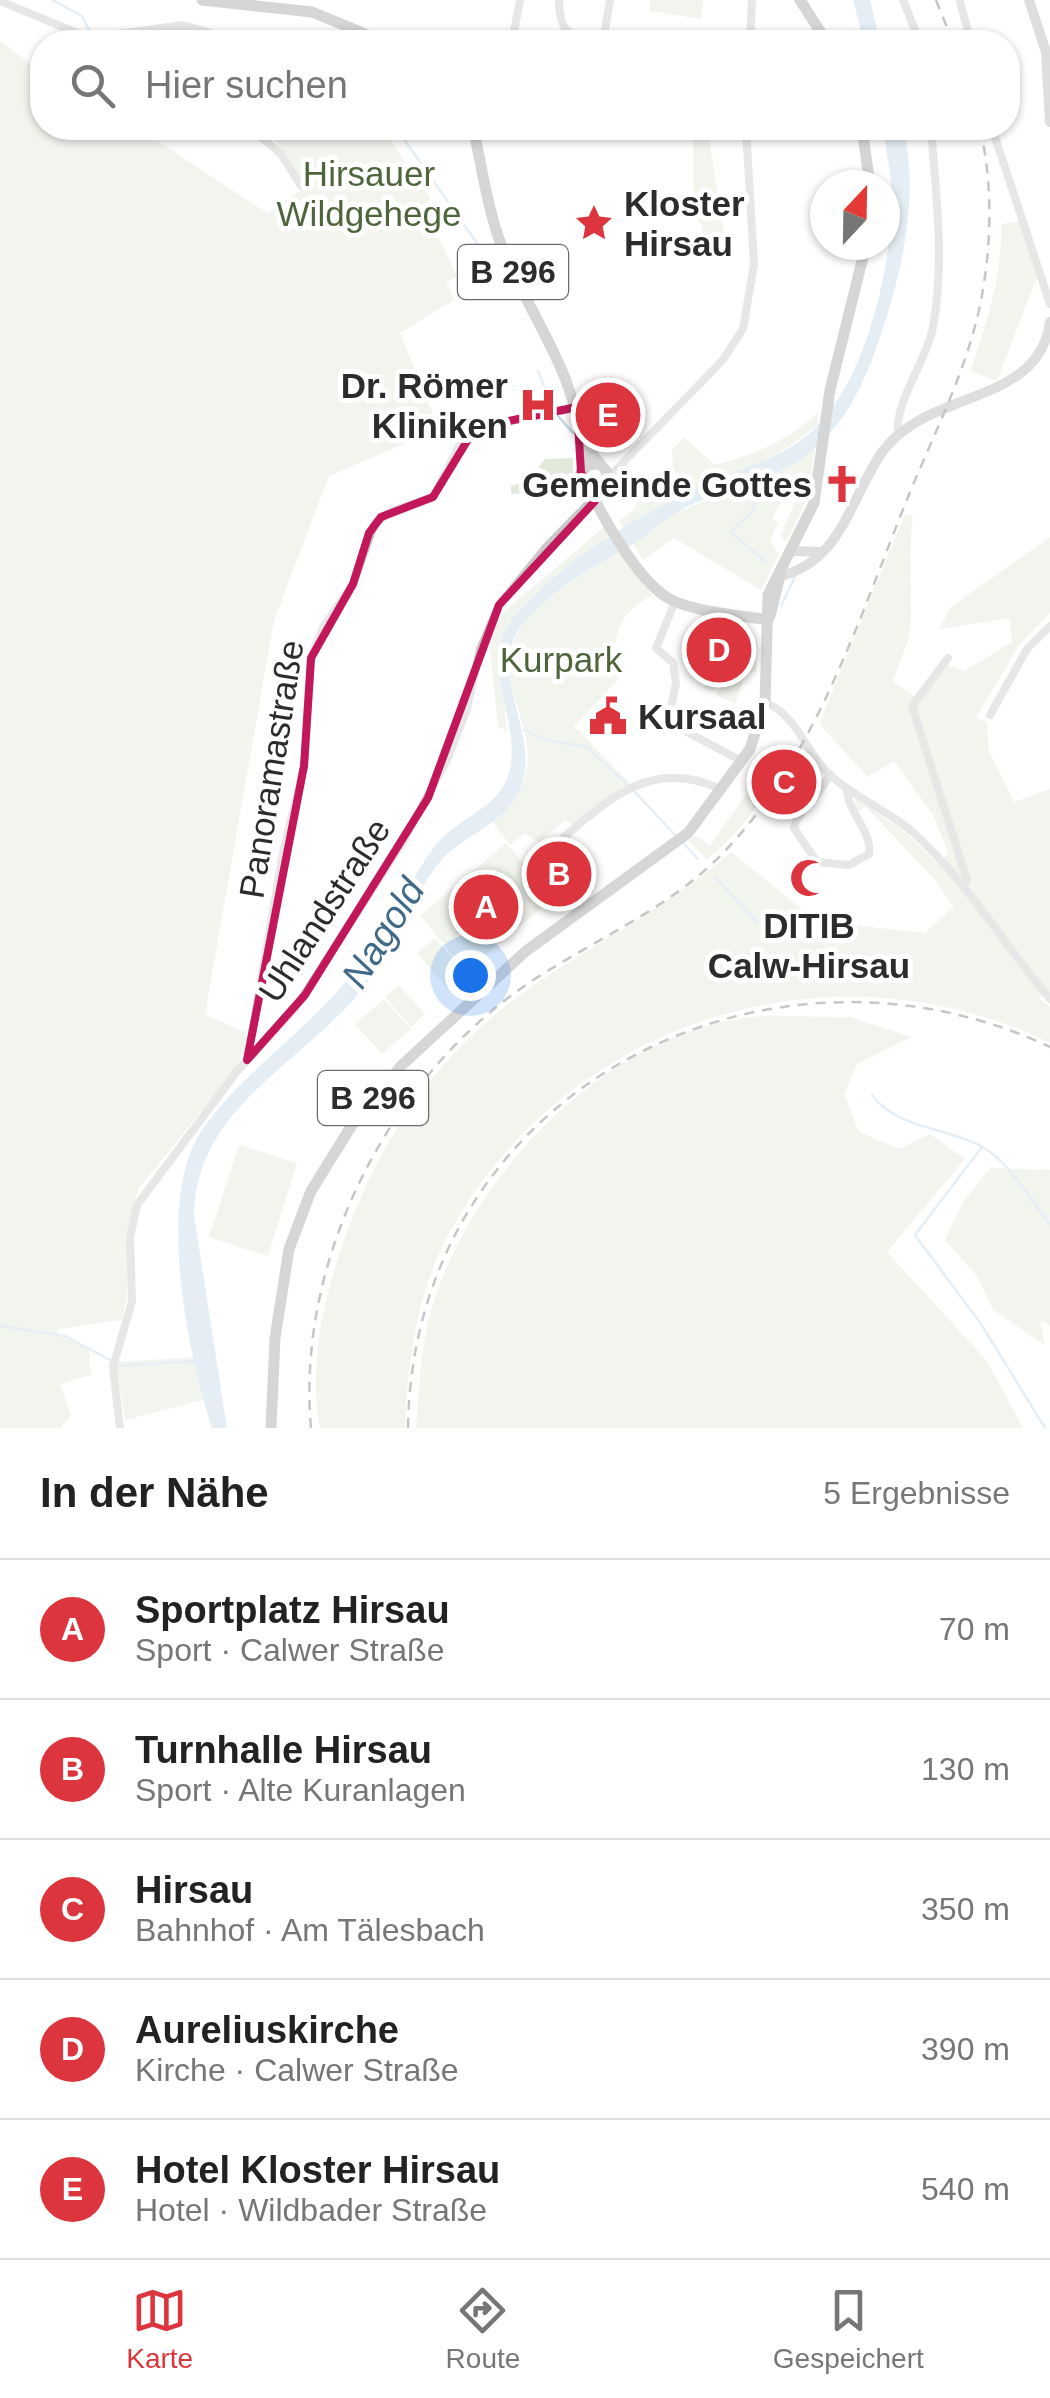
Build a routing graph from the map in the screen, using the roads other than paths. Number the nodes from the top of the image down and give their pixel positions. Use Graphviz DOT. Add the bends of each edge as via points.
graph roads {
  1 [pos="202,0"];
  2 [pos="520,0"];
  3 [pos="559,0"];
  4 [pos="610,0"];
  5 [pos="752,0"];
  6 [pos="800,0"];
  7 [pos="904,0"];
  8 [pos="1029,0"];
  9 [pos="0,2"];
  10 [pos="960,2"];
  11 [pos="183,25"];
  12 [pos="72,30"];
  13 [pos="148,30"];
  14 [pos="182,30"];
  15 [pos="203,30"];
  16 [pos="356,30"];
  17 [pos="514,30"];
  18 [pos="564,30"];
  19 [pos="606,30"];
  20 [pos="751,30"];
  21 [pos="819,30"];
  22 [pos="915,30"];
  23 [pos="968,30"];
  24 [pos="1050,122"];
  25 [pos="264,140"];
  26 [pos="476,140"];
  27 [pos="747,140"];
  28 [pos="864,140"];
  29 [pos="932,140"];
  30 [pos="996,140"];
  31 [pos="868,170"];
  32 [pos="301,186"];
  33 [pos="862,260"];
  34 [pos="1050,304"];
  35 [pos="1050,322"];
  36 [pos="577,407"];
  37 [pos="898,436"];
  38 [pos="598,481"];
  39 [pos="793,552"];
  40 [pos="822,552"];
  41 [pos="808,563"];
  42 [pos="780,576"];
  43 [pos="768,594"];
  44 [pos="675,602"];
  45 [pos="747,616"];
  46 [pos="768,620"];
  47 [pos="1050,626"];
  48 [pos="948,658"];
  49 [pos="765,703"];
  50 [pos="990,715"];
  51 [pos="736,758"];
  52 [pos="830,774"];
  53 [pos="847,788"];
  54 [pos="722,790"];
  55 [pos="547,852"];
  56 [pos="964,885"];
  57 [pos="1050,999"];
  58 [pos="247,1060"];
  59 [pos="120,1428"];
  60 [pos="271,1428"];
  1 -- 16 [label="main road" via="312,12"];
  2 -- 17 [label="street"];
  3 -- 18 [label="street"];
  4 -- 19 [label="street"];
  5 -- 20 [label="street"];
  6 -- 21 [label="main road"];
  7 -- 22 [label="street"];
  8 -- 24 [label="main road" via="1046,52"];
  9 -- 12 [label="street"];
  10 -- 23 [label="street"];
  11 -- 13 [label="street"];
  11 -- 14 [label="street"];
  11 -- 15 [label="street"];
  25 -- 32 [label="street"];
  26 -- 36 [label="main road, B 296" via="499,238 561,360"];
  27 -- 38 [label="street, Uhlandstraße" via="754,264 743,329 722,361 626,463"];
  28 -- 31 [label="main road"];
  29 -- 37 [label="street" via="937,297 920,370 896,422"];
  30 -- 34 [label="street"];
  33 -- 39 [label="main road" via="830,390 812,510"];
  35 -- 37 [label="main road" via="1040,356 1022,375 936,410"];
  36 -- 38 [label="main road, B 296"];
  36 -- 58 [label="street, Panoramastraße" via="465,434 440,490 426,502 381,517 369,533 353,584 311,658 304,766"];
  37 -- 40 [label="main road"];
  38 -- 44 [label="main road, B 296" via="608,523 654,589"];
  38 -- 58 [label="street, Uhlandstraße" via="499,605 480,649 467,709 428,798 305,995"];
  39 -- 40 [label="main road"];
  39 -- 41 [label="main road"];
  39 -- 42 [label="main road"];
  40 -- 41 [label="main road"];
  41 -- 42 [label="main road"];
  42 -- 43 [label="main road"];
  42 -- 46 [label="main road"];
  43 -- 45 [label="main road"];
  43 -- 46 [label="main road"];
  44 -- 45 [label="main road"];
  44 -- 51 [label="street" via="656,648 673,663 668,722"];
  45 -- 46 [label="main road"];
  46 -- 49 [label="main road, B 296"];
  47 -- 50 [label="street" via="1027,648"];
  48 -- 56 [label="street" via="912,706 968,880"];
  49 -- 52 [label="street" via="786,718"];
  49 -- 54 [label="main road, B 296" via="750,750"];
  52 -- 53 [label="street"];
  52 -- 53 [label="street" via="794,828 816,862 857,864 868,854"];
  53 -- 56 [label="street" via="903,824"];
  54 -- 55 [label="street" via="656,776"];
  54 -- 60 [label="main road, B 296" via="674,846 526,952 428,1038 340,1144 301,1214 286,1266"];
  56 -- 57 [label="street"];
  58 -- 59 [label="street, Uhlandstraße" via="138,1205 130,1238 132,1300 113,1362"];
}
